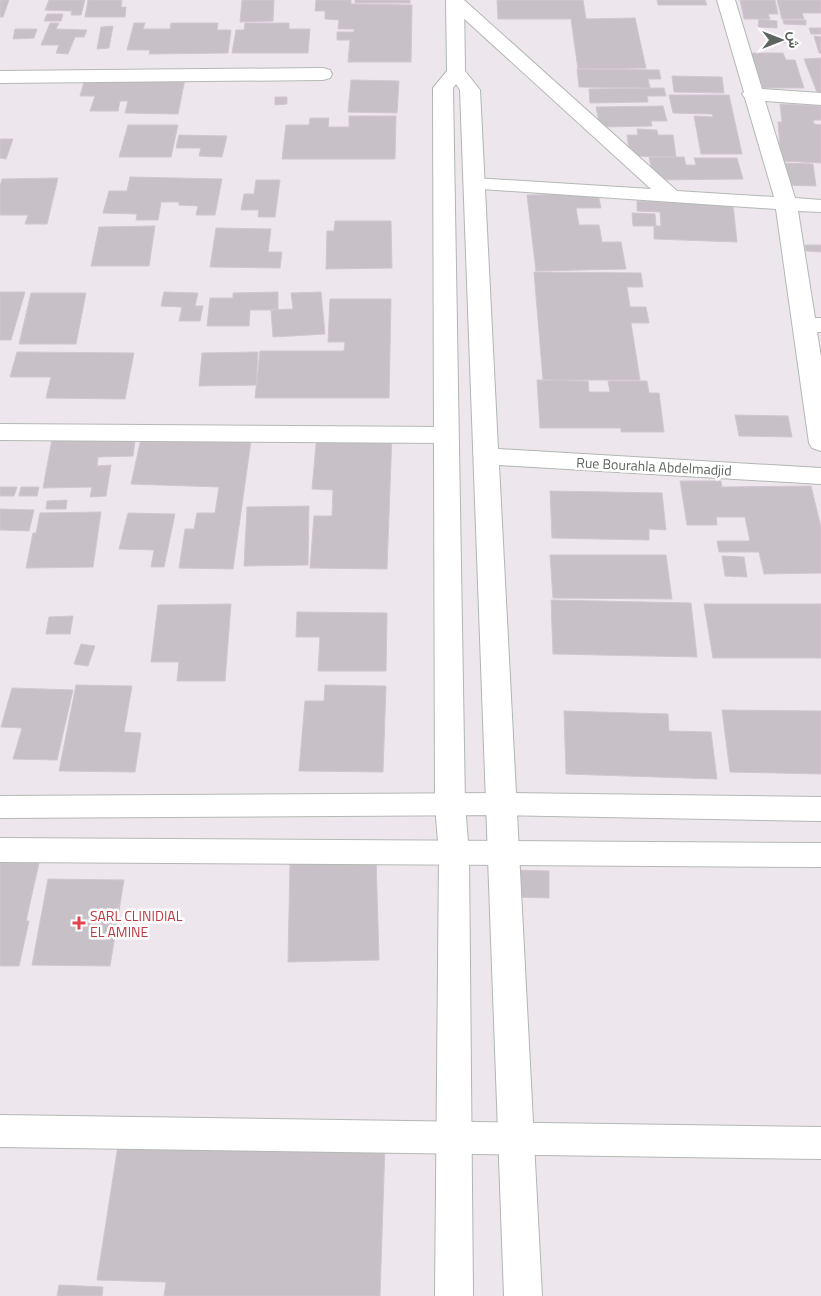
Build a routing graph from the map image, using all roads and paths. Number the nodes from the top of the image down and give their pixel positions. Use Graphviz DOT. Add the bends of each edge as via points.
graph roads {
  1 [pos="455,0"];
  2 [pos="726,0"];
  3 [pos="456,71"];
  4 [pos="323,74"];
  5 [pos="0,77"];
  6 [pos="752,94"];
  7 [pos="821,99"];
  8 [pos="474,184"];
  9 [pos="671,196"];
  10 [pos="786,204"];
  11 [pos="821,206"];
  12 [pos="813,325"];
  13 [pos="0,432"];
  14 [pos="446,435"];
  15 [pos="821,443"];
  16 [pos="486,456"];
  17 [pos="821,476"];
  18 [pos="501,804"];
  19 [pos="450,805"];
  20 [pos="0,807"];
  21 [pos="821,809"];
  22 [pos="0,850"];
  23 [pos="454,854"];
  24 [pos="505,854"];
  25 [pos="821,854"];
  26 [pos="0,1131"];
  27 [pos="453,1137"];
  28 [pos="517,1138"];
  29 [pos="821,1143"];
  30 [pos="454,1296"];
  31 [pos="523,1296"];
  1 -- 3 [label="street"];
  1 -- 9 [label="street"];
  2 -- 6 [label="street"];
  3 -- 8 [label="street" via="470,90"];
  3 -- 14 [label="street" via="443,88"];
  4 -- 5 [label="street"];
  6 -- 7 [label="street"];
  6 -- 10 [label="street"];
  8 -- 9 [label="street"];
  8 -- 16 [label="street"];
  9 -- 10 [label="street"];
  10 -- 11 [label="street"];
  10 -- 12 [label="street"];
  12 -- 15 [label="street"];
  13 -- 14 [label="street"];
  14 -- 19 [label="street"];
  16 -- 17 [label="street, Rue Bourahla Abdelmadjid"];
  16 -- 18 [label="street"];
  18 -- 19 [label="street"];
  18 -- 21 [label="street"];
  18 -- 24 [label="street"];
  19 -- 20 [label="street"];
  19 -- 23 [label="street"];
  22 -- 23 [label="street"];
  23 -- 24 [label="street"];
  23 -- 27 [label="street"];
  24 -- 25 [label="street"];
  24 -- 28 [label="street"];
  26 -- 27 [label="street"];
  27 -- 28 [label="street"];
  27 -- 30 [label="street"];
  28 -- 29 [label="street"];
  28 -- 31 [label="street"];
}
